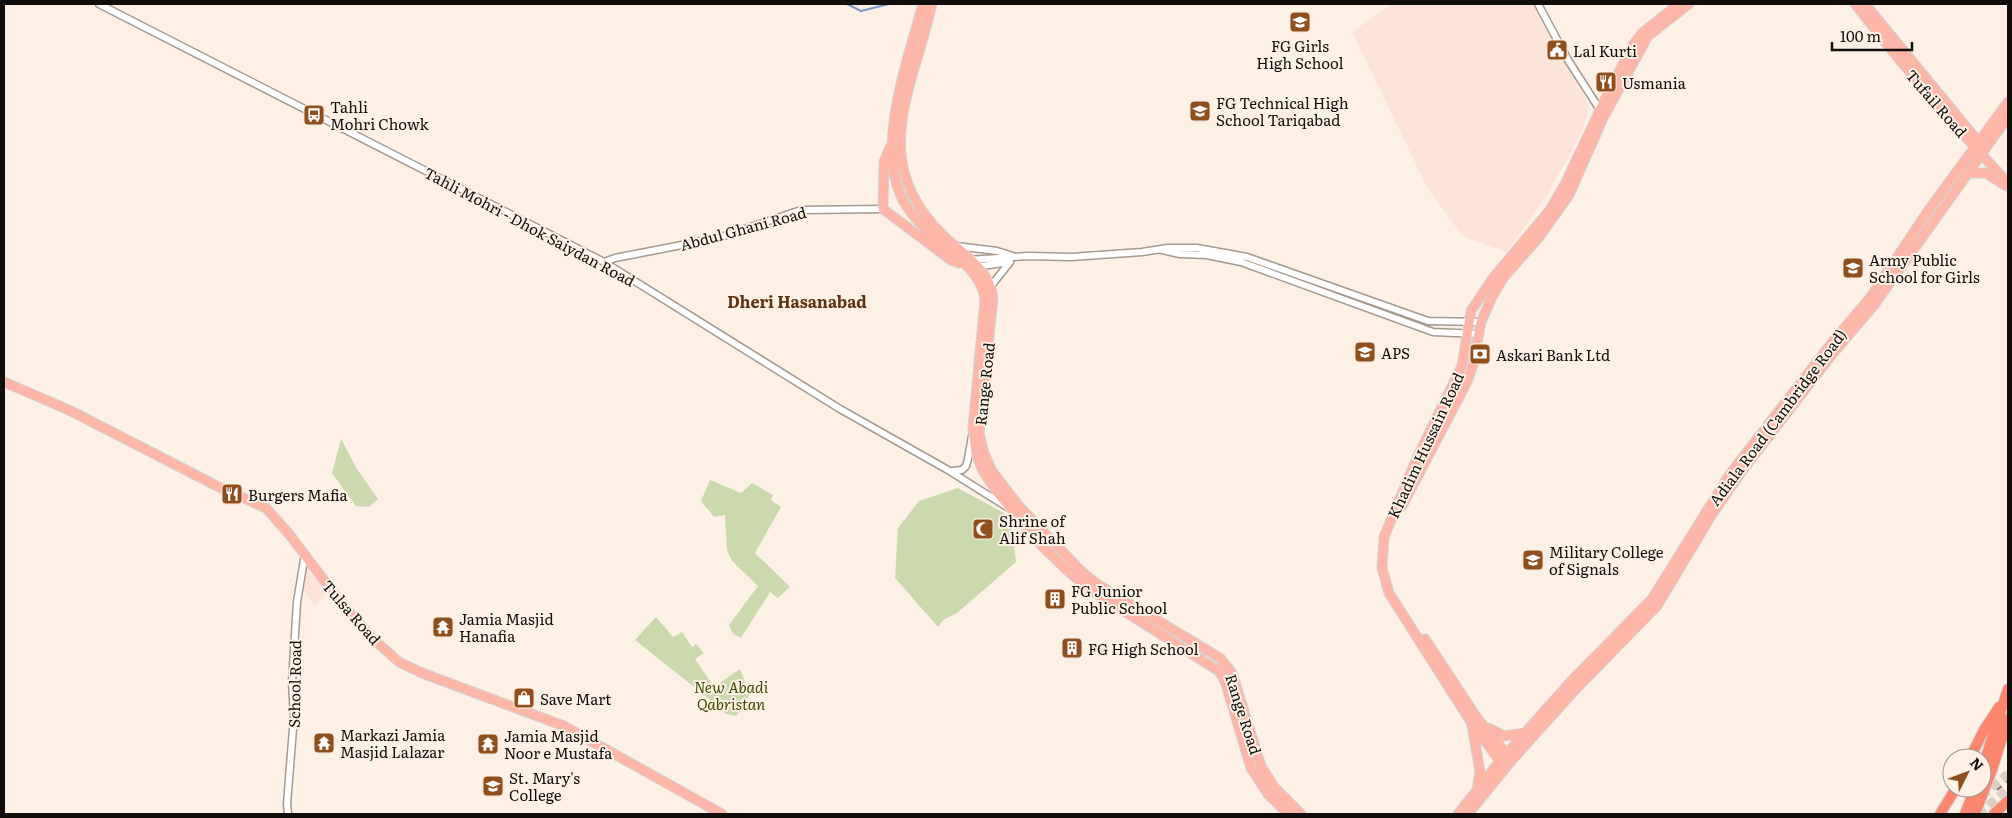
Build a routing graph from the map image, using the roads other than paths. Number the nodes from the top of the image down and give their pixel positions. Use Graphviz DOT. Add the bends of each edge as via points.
graph roads {
  1 [pos="99,4"];
  2 [pos="923,4"];
  3 [pos="932,4"];
  4 [pos="1538,4"];
  5 [pos="1679,4"];
  6 [pos="1689,4"];
  7 [pos="1855,4"];
  8 [pos="1864,4"];
  9 [pos="2008,102"];
  10 [pos="1602,113"];
  11 [pos="2008,117"];
  12 [pos="1977,144"];
  13 [pos="891,145"];
  14 [pos="1984,152"];
  15 [pos="1968,173"];
  16 [pos="2008,183"];
  17 [pos="2008,188"];
  18 [pos="883,209"];
  19 [pos="955,246"];
  20 [pos="1158,249"];
  21 [pos="1016,257"];
  22 [pos="604,262"];
  23 [pos="1010,262"];
  24 [pos="969,264"];
  25 [pos="991,286"];
  26 [pos="1439,322"];
  27 [pos="1469,322"];
  28 [pos="1481,322"];
  29 [pos="1436,332"];
  30 [pos="1467,334"];
  31 [pos="1479,334"];
  32 [pos="4,382"];
  33 [pos="973,427"];
  34 [pos="948,470"];
  35 [pos="1012,510"];
  36 [pos="305,554"];
  37 [pos="2007,693"];
  38 [pos="2008,719"];
  39 [pos="1474,720"];
  40 [pos="1526,733"];
  41 [pos="2008,738"];
  42 [pos="1975,748"];
  43 [pos="1989,748"];
  44 [pos="1509,757"];
  45 [pos="1503,764"];
  46 [pos="1993,767"];
  47 [pos="1477,790"];
  48 [pos="1950,798"];
  49 [pos="1971,798"];
  50 [pos="2008,801"];
  51 [pos="288,814"];
  52 [pos="722,814"];
  53 [pos="1288,814"];
  54 [pos="1300,814"];
  55 [pos="1458,814"];
  56 [pos="1468,814"];
  57 [pos="1940,814"];
  58 [pos="1965,814"];
  59 [pos="1974,814"];
  60 [pos="1994,814"];
  1 -- 22 [label="street, Tahli Mohri - Dhok Saiydan Road"];
  2 -- 13 [label="main road" via="897,106"];
  3 -- 19 [label="main road" via="901,118 901,159 906,182 916,204 931,224"];
  4 -- 10 [label="street"];
  5 -- 10 [label="main road, Khadim Hussain Road" via="1643,32 1633,45"];
  6 -- 10 [label="main road, Khadim Hussain Road" via="1648,36"];
  7 -- 12 [label="main road, Tufail Road" via="1890,49"];
  8 -- 12 [label="main road, Tufail Road"];
  9 -- 12 [label="main road, Adiala Road (Cambridge Road)"];
  10 -- 27 [label="main road, Khadim Hussain Road" via="1550,210 1494,278 1471,311"];
  10 -- 28 [label="main road, Khadim Hussain Road" via="1570,195 1540,237 1503,278"];
  11 -- 14 [label="main road, Adiala Road (Cambridge Road)"];
  12 -- 14 [label="main road, Tufail Road"];
  12 -- 40 [label="main road, Adiala Road (Cambridge Road)" via="1870,298 1730,474 1652,599 1575,677"];
  13 -- 18 [label="main road" via="884,162"];
  13 -- 24 [label="main road" via="895,178 903,201 928,231"];
  14 -- 15 [label="main road, Adiala Road (Cambridge Road)"];
  14 -- 16 [label="main road, Tufail Road"];
  15 -- 17 [label="main road" via="1986,173"];
  15 -- 44 [label="main road, Adiala Road (Cambridge Road)" via="1874,305 1742,471 1657,606"];
  18 -- 22 [label="street, Abdul Ghani Road" via="801,210 718,238"];
  18 -- 24 [label="main road" via="951,260"];
  19 -- 21 [label="street" via="997,251"];
  19 -- 24 [label="main road"];
  20 -- 21 [label="street" via="1079,256"];
  20 -- 26 [label="street" via="1197,248 1247,257 1428,321"];
  20 -- 29 [label="street" via="1242,262"];
  21 -- 23 [label="street"];
  21 -- 24 [label="street"];
  22 -- 34 [label="street, Tahli Mohri - Dhok Saiydan Road" via="840,409"];
  23 -- 24 [label="street"];
  23 -- 25 [label="street"];
  24 -- 25 [label="main road" via="986,276"];
  24 -- 33 [label="main road" via="981,283 986,300"];
  25 -- 54 [label="main road, Range Road" via="993,298 979,433 992,471 1018,505 1092,579 1189,637 1227,665 1261,766 1275,788"];
  26 -- 27 [label="street"];
  26 -- 29 [label="street"];
  27 -- 28 [label="street"];
  27 -- 30 [label="main road, Khadim Hussain Road"];
  28 -- 31 [label="main road, Khadim Hussain Road"];
  29 -- 30 [label="street"];
  30 -- 31 [label="street"];
  30 -- 39 [label="main road, Khadim Hussain Road" via="1462,366 1416,460 1384,537 1382,568 1392,598"];
  31 -- 39 [label="main road, Khadim Hussain Road" via="1466,384 1396,518 1387,567 1390,583 1399,600"];
  32 -- 36 [label="main road, Tulsa Road" via="69,410 266,508"];
  33 -- 34 [label="street" via="966,466 957,472"];
  33 -- 35 [label="main road" via="976,454 983,472"];
  34 -- 35 [label="street, Tahli Mohri - Dhok Saiydan Road"];
  35 -- 53 [label="main road" via="1043,547 1091,590 1219,672 1225,681 1251,768 1268,794"];
  36 -- 51 [label="street, School Road" via="296,620"];
  36 -- 52 [label="main road, Tulsa Road" via="371,637 400,662 564,726"];
  37 -- 42 [label="highway"];
  37 -- 43 [label="highway"];
  38 -- 46 [label="highway"];
  39 -- 40 [label="main road" via="1504,736"];
  39 -- 44 [label="main road, Khadim Hussain Road"];
  39 -- 45 [label="main road, Khadim Hussain Road"];
  39 -- 47 [label="main road" via="1480,771"];
  40 -- 44 [label="main road, Adiala Road (Cambridge Road)"];
  41 -- 46 [label="highway"];
  44 -- 45 [label="main road, Adiala Road (Cambridge Road)"];
  45 -- 47 [label="main road, Adiala Road (Cambridge Road)"];
  45 -- 56 [label="main road, Adiala Road (Cambridge Road)"];
  46 -- 59 [label="highway"];
  47 -- 55 [label="main road, Adiala Road (Cambridge Road)"];
  48 -- 57 [label="highway"];
  49 -- 58 [label="highway"];
  50 -- 60 [label="highway"];
}
